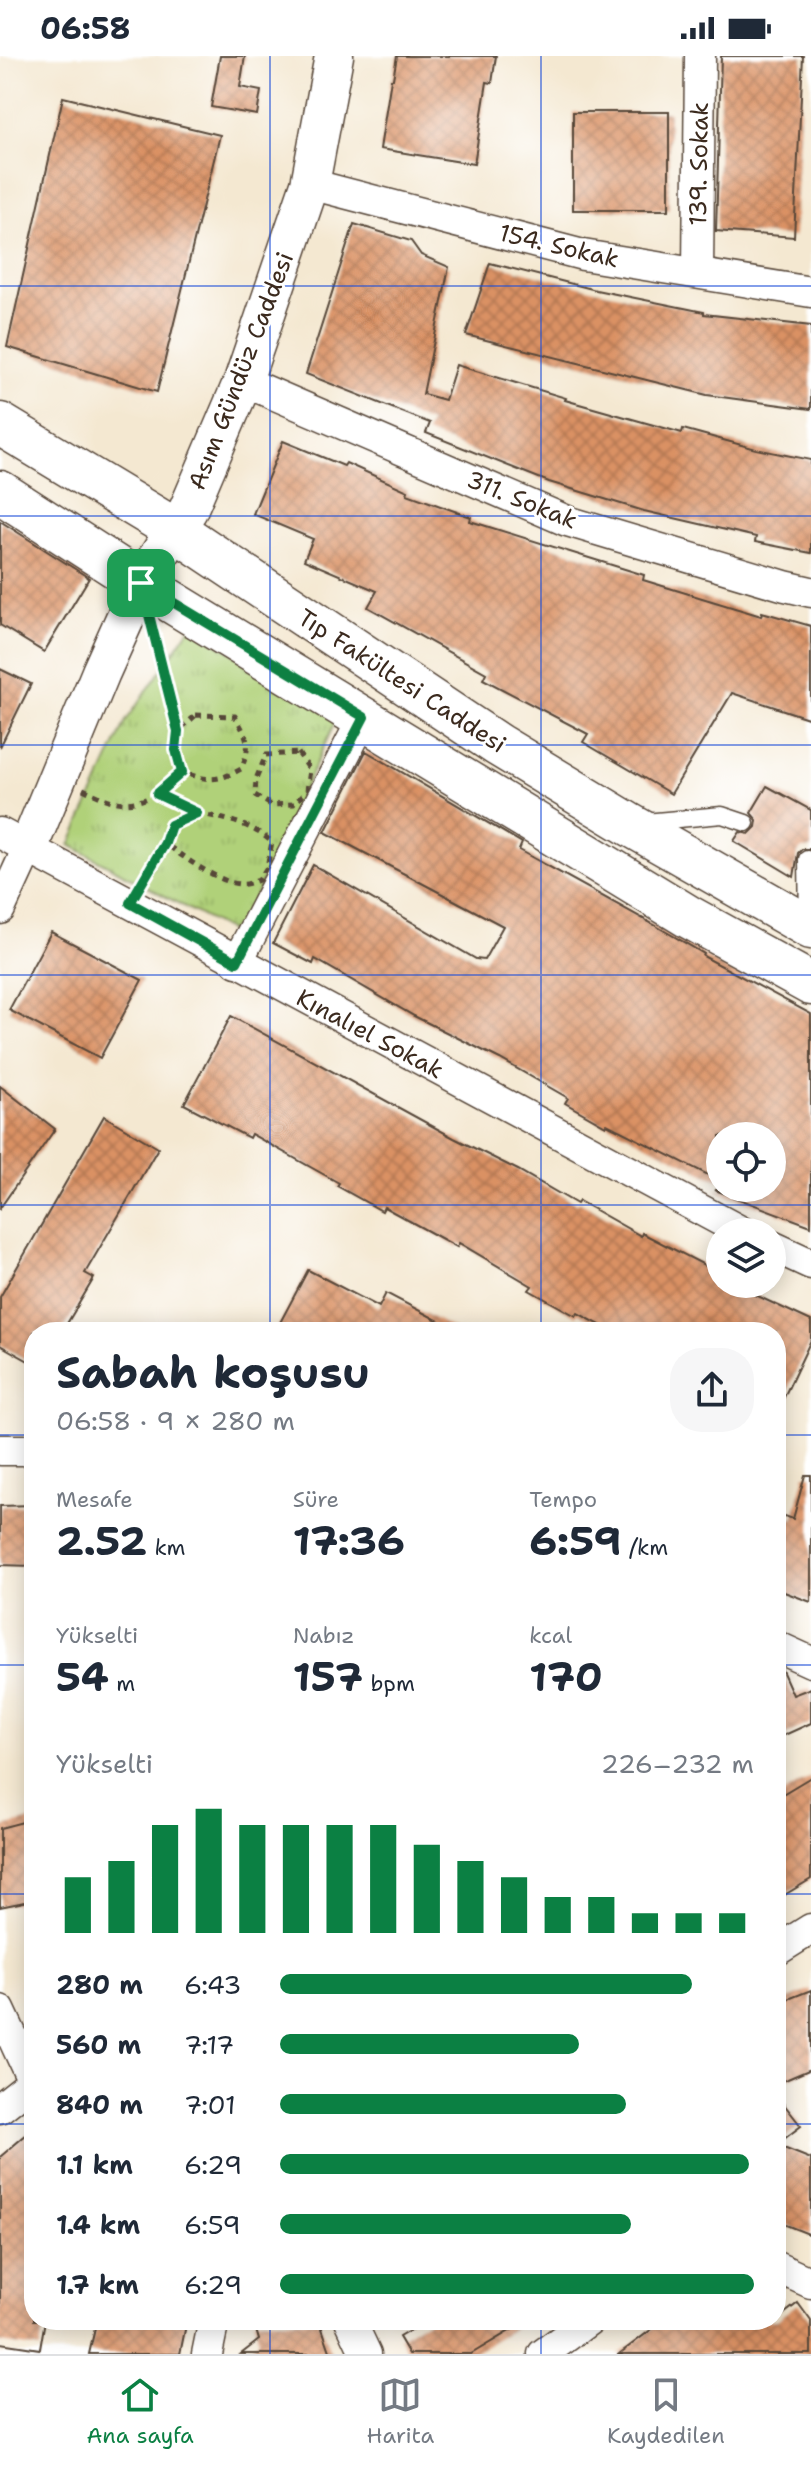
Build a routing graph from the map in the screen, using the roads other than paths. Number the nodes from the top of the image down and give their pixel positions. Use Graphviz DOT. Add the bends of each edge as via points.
graph roads {
  1 [pos="334,56"];
  2 [pos="700,56"];
  3 [pos="310,184"];
  4 [pos="698,273"];
  5 [pos="811,292"];
  6 [pos="243,381"];
  7 [pos="0,424"];
  8 [pos="0,492"];
  9 [pos="174,529"];
  10 [pos="141,583"];
  11 [pos="811,592"];
  12 [pos="364,717"];
  13 [pos="627,823"];
  14 [pos="746,823"];
  15 [pos="14,840"];
  16 [pos="807,859"];
  17 [pos="0,909"];
  18 [pos="809,927"];
  19 [pos="237,962"];
  20 [pos="811,984"];
  21 [pos="716,1218"];
  22 [pos="786,1252"];
  23 [pos="811,1264"];
  24 [pos="0,1450"];
  25 [pos="24,1450"];
  26 [pos="786,1651"];
  27 [pos="811,1662"];
  28 [pos="811,1929"];
  29 [pos="786,1945"];
  30 [pos="0,2010"];
  31 [pos="24,2060"];
  32 [pos="24,2089"];
  33 [pos="0,2108"];
  34 [pos="786,2272"];
  35 [pos="811,2283"];
  36 [pos="212,2330"];
  37 [pos="355,2330"];
  38 [pos="575,2330"];
  39 [pos="207,2354"];
  40 [pos="366,2354"];
  41 [pos="543,2354"];
  1 -- 3 [label="street, Asım Gündüz Caddesi"];
  2 -- 4 [label="street, 139. Sokak"];
  3 -- 4 [label="street, 154. Sokak" via="583,255"];
  3 -- 6 [label="street, Asım Gündüz Caddesi"];
  4 -- 5 [label="street, 154. Sokak"];
  6 -- 9 [label="street, Asım Gündüz Caddesi" via="188,510"];
  6 -- 11 [label="street, 311. Sokak" via="567,521"];
  7 -- 9 [label="main road, Tıp Fakültesi Caddesi"];
  8 -- 10 [label="main road"];
  9 -- 10 [label="street, Asım Gündüz Caddesi"];
  9 -- 13 [label="main road, Tıp Fakültesi Caddesi" via="498,745"];
  10 -- 12 [label="main road"];
  10 -- 15 [label="street, Asım Gündüz Caddesi" via="57,777"];
  12 -- 19 [label="street"];
  12 -- 20 [label="main road" via="689,917"];
  13 -- 14 [label="lane" via="722,815"];
  13 -- 18 [label="main road, Tıp Fakültesi Caddesi"];
  15 -- 17 [label="street"];
  15 -- 19 [label="street, Kınalıel Sokak"];
  16 -- 18 [label="lane"];
  19 -- 21 [label="street, Kınalıel Sokak"];
  22 -- 23 [label="street"];
  24 -- 25 [label="street"];
  26 -- 27 [label="street"];
  28 -- 29 [label="street"];
  30 -- 31 [label="street"];
  32 -- 33 [label="street"];
  34 -- 35 [label="street"];
  36 -- 39 [label="street"];
  37 -- 40 [label="street"];
  38 -- 41 [label="street"];
}
